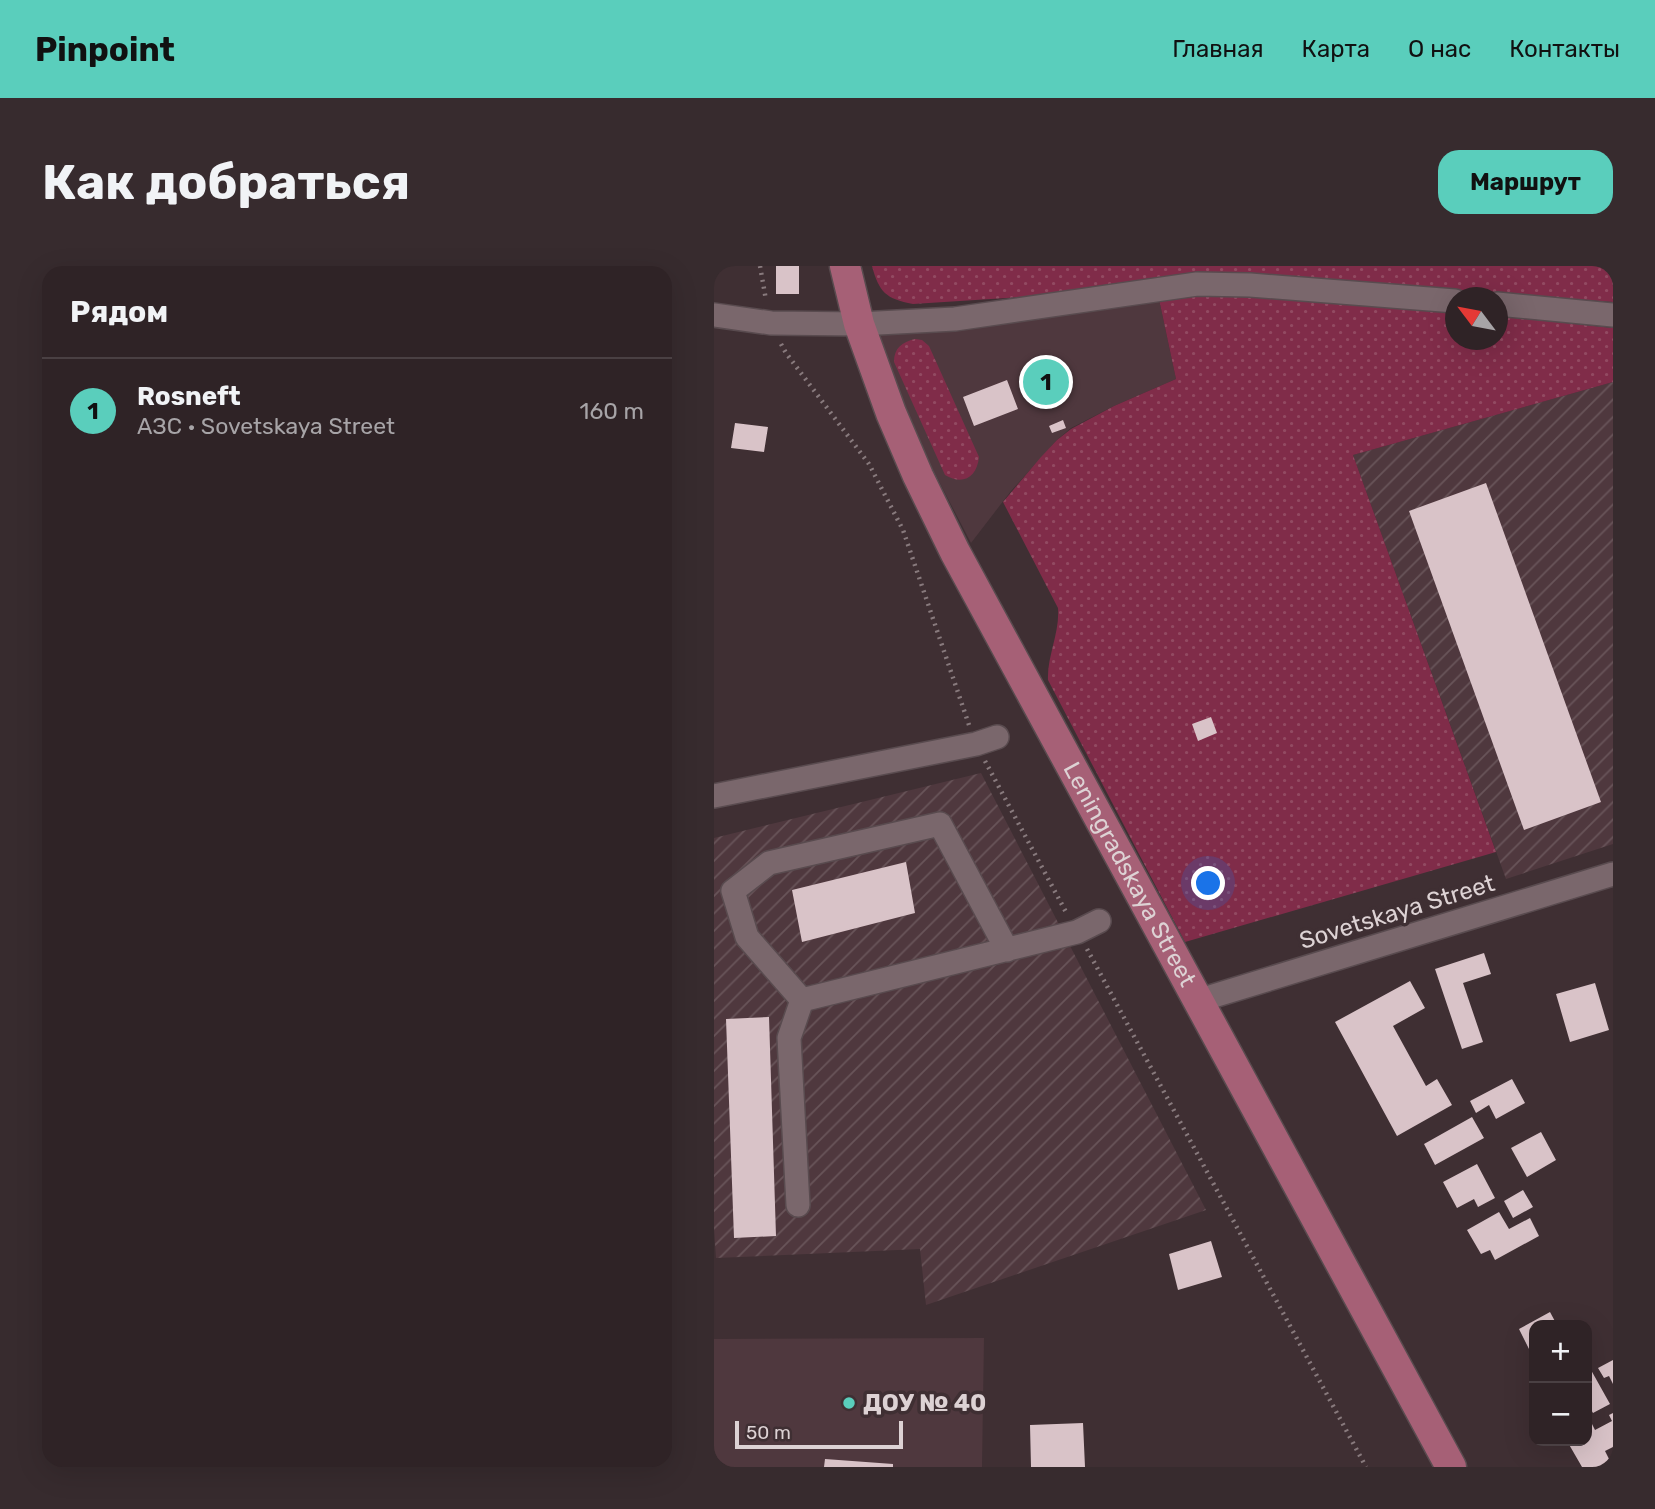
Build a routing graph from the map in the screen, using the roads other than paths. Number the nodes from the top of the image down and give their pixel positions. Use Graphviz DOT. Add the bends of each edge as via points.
graph roads {
  1 [pos="845,266"];
  2 [pos="1445,300"];
  3 [pos="1508,305"];
  4 [pos="714,315"];
  5 [pos="1613,315"];
  6 [pos="859,324"];
  7 [pos="986,741"];
  8 [pos="714,796"];
  9 [pos="1613,874"];
  10 [pos="1099,921"];
  11 [pos="1007,950"];
  12 [pos="802,1000"];
  13 [pos="1197,1001"];
  14 [pos="797,1205"];
  15 [pos="1451,1467"];
  1 -- 6 [label="main road, Leningradskaya Street"];
  2 -- 6 [label="street" via="1197,284 955,319"];
  3 -- 5 [label="street"];
  4 -- 6 [label="street" via="771,323"];
  6 -- 13 [label="main road, Leningradskaya Street" via="904,447 955,552"];
  7 -- 8 [label="street"];
  9 -- 13 [label="street, Sovetskaya Street"];
  10 -- 11 [label="street" via="1077,932"];
  11 -- 12 [label="street"];
  11 -- 12 [label="street" via="940,824 769,863 733,891 747,937"];
  12 -- 14 [label="street" via="789,1038"];
  13 -- 15 [label="main road, Leningradskaya Street"];
}
